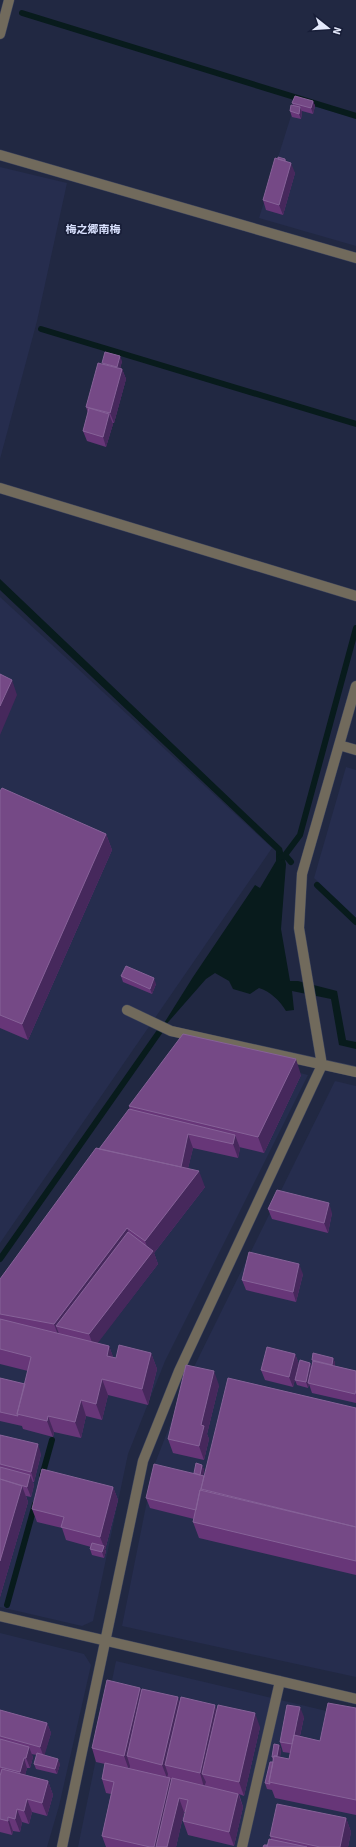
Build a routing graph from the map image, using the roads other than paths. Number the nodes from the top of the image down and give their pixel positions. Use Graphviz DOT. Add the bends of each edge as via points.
graph roads {
  1 [pos="10,0"];
  2 [pos="0,34"];
  3 [pos="0,155"];
  4 [pos="356,258"];
  5 [pos="0,488"];
  6 [pos="356,596"];
  7 [pos="356,686"];
  8 [pos="339,745"];
  9 [pos="356,750"];
  10 [pos="127,1010"];
  11 [pos="322,1065"];
  12 [pos="356,1072"];
  13 [pos="0,1616"];
  14 [pos="105,1640"];
  15 [pos="280,1681"];
  16 [pos="356,1699"];
  17 [pos="62,1847"];
  18 [pos="242,1847"];
  1 -- 2 [label="street"];
  3 -- 4 [label="street"];
  5 -- 6 [label="street"];
  7 -- 8 [label="street"];
  8 -- 9 [label="street"];
  8 -- 11 [label="street" via="302,874 299,928"];
  10 -- 11 [label="street" via="171,1031"];
  11 -- 12 [label="street"];
  11 -- 14 [label="street" via="179,1371 143,1461"];
  13 -- 14 [label="street"];
  14 -- 15 [label="street"];
  14 -- 17 [label="street"];
  15 -- 16 [label="street"];
  15 -- 18 [label="street"];
}
